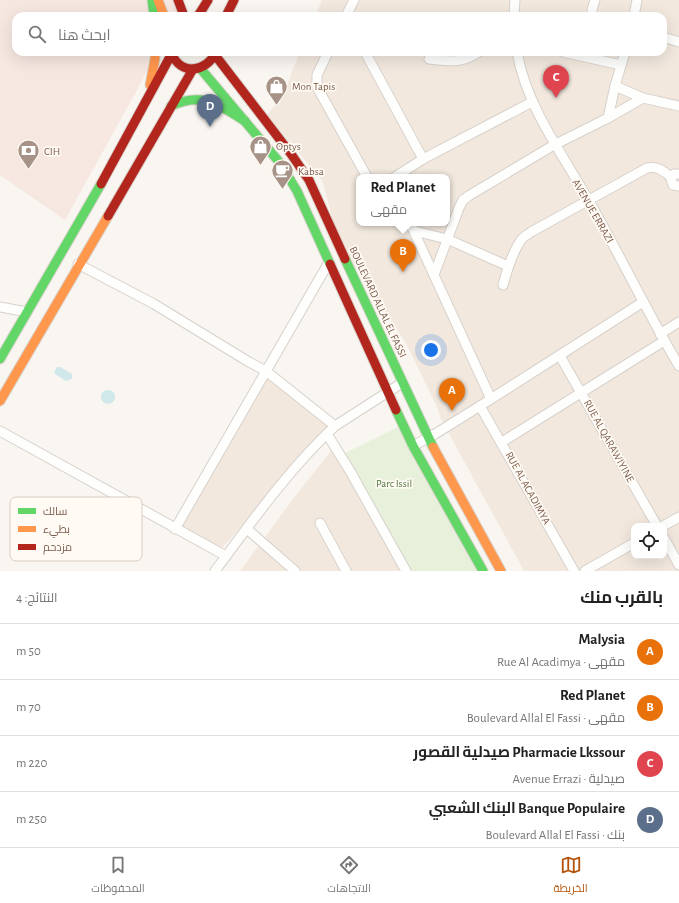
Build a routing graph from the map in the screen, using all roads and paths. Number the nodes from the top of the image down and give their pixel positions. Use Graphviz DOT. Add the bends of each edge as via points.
graph roads {
  1 [pos="152,0"];
  2 [pos="158,0"];
  3 [pos="178,0"];
  4 [pos="208,0"];
  5 [pos="234,0"];
  6 [pos="354,0"];
  7 [pos="515,0"];
  8 [pos="595,0"];
  9 [pos="637,0"];
  10 [pos="592,10"];
  11 [pos="154,12"];
  12 [pos="162,12"];
  13 [pos="182,12"];
  14 [pos="200,12"];
  15 [pos="228,12"];
  16 [pos="348,12"];
  17 [pos="514,12"];
  18 [pos="635,12"];
  19 [pos="667,38"];
  20 [pos="679,42"];
  21 [pos="154,56"];
  22 [pos="170,56"];
  23 [pos="172,56"];
  24 [pos="213,56"];
  25 [pos="217,56"];
  26 [pos="326,56"];
  27 [pos="367,56"];
  28 [pos="473,56"];
  29 [pos="518,56"];
  30 [pos="581,56"];
  31 [pos="624,56"];
  32 [pos="429,59"];
  33 [pos="621,65"];
  34 [pos="197,69"];
  35 [pos="615,86"];
  36 [pos="643,98"];
  37 [pos="532,102"];
  38 [pos="146,103"];
  39 [pos="172,106"];
  40 [pos="679,106"];
  41 [pos="608,118"];
  42 [pos="245,121"];
  43 [pos="554,145"];
  44 [pos="423,159"];
  45 [pos="365,174"];
  46 [pos="400,174"];
  47 [pos="677,174"];
  48 [pos="679,186"];
  49 [pos="589,201"];
  50 [pos="412,227"];
  51 [pos="447,239"];
  52 [pos="329,262"];
  53 [pos="78,264"];
  54 [pos="508,266"];
  55 [pos="434,275"];
  56 [pos="503,285"];
  57 [pos="643,302"];
  58 [pos="0,308"];
  59 [pos="27,312"];
  60 [pos="679,322"];
  61 [pos="662,337"];
  62 [pos="560,356"];
  63 [pos="0,358"];
  64 [pos="679,366"];
  65 [pos="266,371"];
  66 [pos="402,383"];
  67 [pos="388,392"];
  68 [pos="582,392"];
  69 [pos="491,399"];
  70 [pos="0,400"];
  71 [pos="480,406"];
  72 [pos="335,426"];
  73 [pos="0,432"];
  74 [pos="327,434"];
  75 [pos="428,438"];
  76 [pos="502,442"];
  77 [pos="414,446"];
  78 [pos="117,497"];
  79 [pos="142,511"];
  80 [pos="679,517"];
  81 [pos="320,523"];
  82 [pos="655,523"];
  83 [pos="667,524"];
  84 [pos="175,529"];
  85 [pos="246,529"];
  86 [pos="667,543"];
  87 [pos="631,545"];
  88 [pos="226,556"];
  89 [pos="679,565"];
  90 [pos="215,571"];
  91 [pos="295,571"];
  92 [pos="346,571"];
  93 [pos="406,571"];
  94 [pos="483,571"];
  95 [pos="501,571"];
  96 [pos="574,571"];
  97 [pos="585,571"];
  1 -- 11 [label="main road"];
  2 -- 12 [label="main road"];
  3 -- 13 [label="main road"];
  4 -- 14 [label="main road"];
  5 -- 15 [label="main road"];
  6 -- 16 [label="street"];
  7 -- 17 [label="street"];
  8 -- 10 [label="street"];
  9 -- 18 [label="street"];
  19 -- 20 [label="street"];
  21 -- 38 [label="main road"];
  22 -- 38 [label="main road"];
  23 -- 34 [label="main road" via="179,65"];
  24 -- 34 [label="main road" via="206,65"];
  25 -- 66 [label="main road, BOULEVARD ALLAL EL FASSI" via="309,180"];
  26 -- 45 [label="street" via="317,75 317,87"];
  27 -- 44 [label="street"];
  28 -- 32 [label="street" via="461,61"];
  29 -- 37 [label="street, AVENUE ERRAZI"];
  30 -- 33 [label="street"];
  31 -- 33 [label="street"];
  33 -- 35 [label="street"];
  34 -- 39 [label="main road"];
  34 -- 42 [label="main road"];
  35 -- 36 [label="street"];
  35 -- 41 [label="street"];
  36 -- 40 [label="street"];
  36 -- 41 [label="street"];
  37 -- 43 [label="street, AVENUE ERRAZI"];
  37 -- 44 [label="street"];
  38 -- 59 [label="main road"];
  39 -- 42 [label="main road" via="186,100 203,99 221,106"];
  39 -- 53 [label="main road"];
  41 -- 43 [label="street"];
  42 -- 52 [label="main road" via="283,168 297,191"];
  43 -- 49 [label="street, AVENUE ERRAZI"];
  43 -- 51 [label="street" via="463,200"];
  44 -- 46 [label="street"];
  47 -- 48 [label="street" via="671,181 673,185"];
  47 -- 49 [label="street" via="658,168 647,168"];
  49 -- 54 [label="street" via="521,239"];
  49 -- 57 [label="street, AVENUE ERRAZI"];
  50 -- 51 [label="street"];
  50 -- 55 [label="street"];
  51 -- 54 [label="street"];
  51 -- 55 [label="street"];
  52 -- 65 [label="street"];
  52 -- 67 [label="main road"];
  53 -- 65 [label="street" via="154,304"];
  53 -- 70 [label="main road"];
  54 -- 56 [label="street"];
  55 -- 69 [label="street"];
  57 -- 61 [label="street, AVENUE ERRAZI"];
  57 -- 62 [label="street"];
  58 -- 59 [label="street"];
  59 -- 63 [label="main road"];
  60 -- 61 [label="street"];
  61 -- 64 [label="street, AVENUE ERRAZI"];
  61 -- 68 [label="street"];
  62 -- 68 [label="street, RUE AL QARAWIYINE"];
  62 -- 69 [label="street"];
  65 -- 72 [label="street"];
  65 -- 84 [label="street"];
  66 -- 67 [label="street"];
  66 -- 75 [label="main road, BOULEVARD ALLAL EL FASSI"];
  67 -- 72 [label="street"];
  67 -- 77 [label="main road"];
  68 -- 76 [label="street"];
  68 -- 82 [label="street, RUE AL QARAWIYINE"];
  69 -- 71 [label="street"];
  71 -- 75 [label="street"];
  71 -- 76 [label="street, RUE AL ACADIMYA"];
  72 -- 74 [label="street"];
  73 -- 78 [label="street"];
  74 -- 85 [label="street" via="298,463"];
  74 -- 93 [label="street"];
  75 -- 77 [label="street"];
  75 -- 95 [label="main road, BOULEVARD ALLAL EL FASSI"];
  76 -- 96 [label="street, RUE AL ACADIMYA"];
  77 -- 94 [label="main road"];
  79 -- 84 [label="street"];
  80 -- 83 [label="street"];
  81 -- 92 [label="street"];
  84 -- 88 [label="street"];
  85 -- 88 [label="street"];
  85 -- 91 [label="street"];
  86 -- 89 [label="street"];
  87 -- 97 [label="street"];
  88 -- 90 [label="street"];
}
